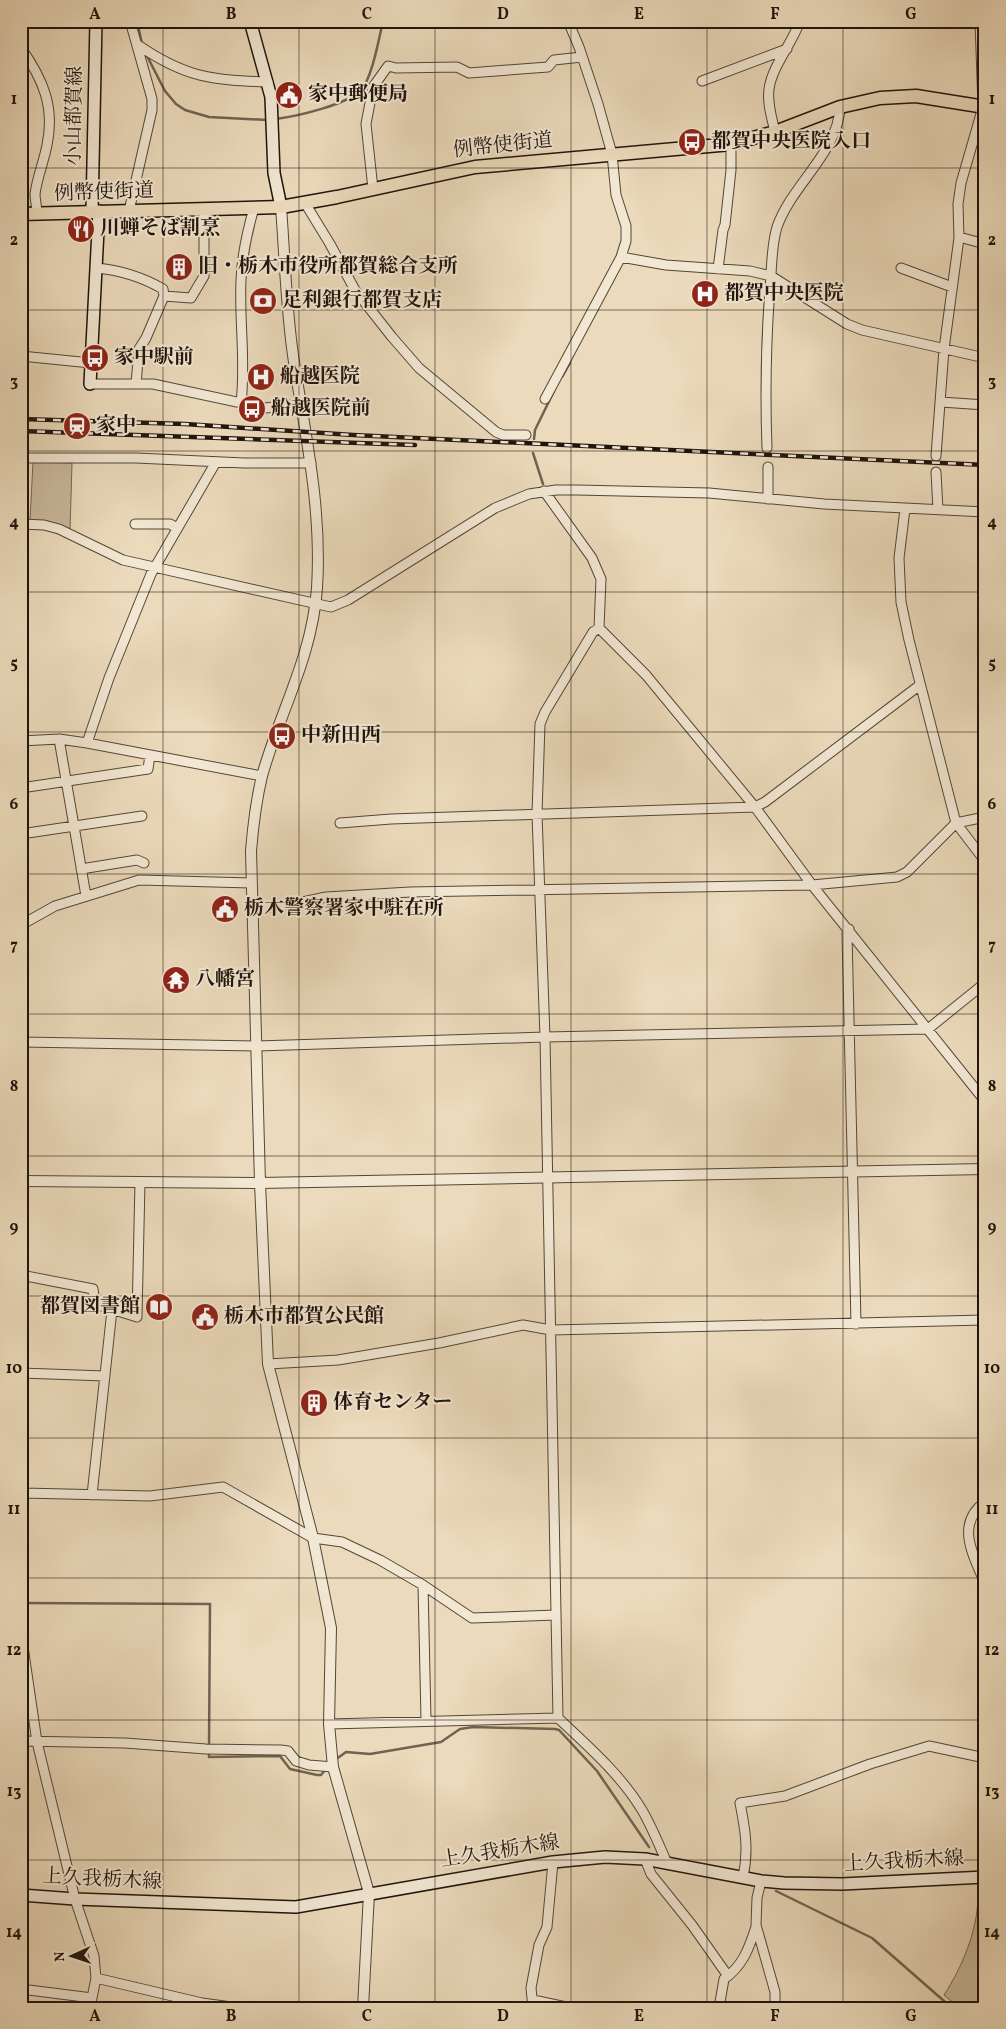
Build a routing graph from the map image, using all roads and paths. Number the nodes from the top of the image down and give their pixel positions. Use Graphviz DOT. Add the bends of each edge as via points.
graph roads {
  1 [pos="30,21"];
  2 [pos="96,21"];
  3 [pos="130,21"];
  4 [pos="250,21"];
  5 [pos="568,21"];
  6 [pos="800,21"];
  7 [pos="980,21"];
  8 [pos="21,24"];
  9 [pos="138,45"];
  10 [pos="21,48"];
  11 [pos="787,49"];
  12 [pos="582,57"];
  13 [pos="702,81"];
  14 [pos="268,82"];
  15 [pos="840,107"];
  16 [pos="984,107"];
  17 [pos="775,132"];
  18 [pos="731,144"];
  19 [pos="612,154"];
  20 [pos="373,189"];
  21 [pos="304,203"];
  22 [pos="281,207"];
  23 [pos="254,208"];
  24 [pos="204,209"];
  25 [pos="96,211"];
  26 [pos="129,211"];
  27 [pos="37,213"];
  28 [pos="21,214"];
  29 [pos="959,237"];
  30 [pos="985,244"];
  31 [pos="621,258"];
  32 [pos="96,268"];
  33 [pos="901,268"];
  34 [pos="718,269"];
  35 [pos="771,276"];
  36 [pos="952,287"];
  37 [pos="164,296"];
  38 [pos="944,349"];
  39 [pos="21,356"];
  40 [pos="985,358"];
  41 [pos="90,363"];
  42 [pos="90,384"];
  43 [pos="136,384"];
  44 [pos="545,400"];
  45 [pos="941,402"];
  46 [pos="241,403"];
  47 [pos="301,404"];
  48 [pos="985,404"];
  49 [pos="526,435"];
  50 [pos="767,448"];
  51 [pos="936,456"];
  52 [pos="21,458"];
  53 [pos="216,462"];
  54 [pos="311,463"];
  55 [pos="768,467"];
  56 [pos="936,472"];
  57 [pos="544,491"];
  58 [pos="768,499"];
  59 [pos="905,509"];
  60 [pos="938,510"];
  61 [pos="985,512"];
  62 [pos="21,524"];
  63 [pos="135,524"];
  64 [pos="177,528"];
  65 [pos="155,566"];
  66 [pos="315,604"];
  67 [pos="599,628"];
  68 [pos="920,686"];
  69 [pos="60,739"];
  70 [pos="21,741"];
  71 [pos="88,743"];
  72 [pos="150,755"];
  73 [pos="262,776"];
  74 [pos="66,781"];
  75 [pos="21,788"];
  76 [pos="755,807"];
  77 [pos="537,814"];
  78 [pos="142,816"];
  79 [pos="985,817"];
  80 [pos="340,823"];
  81 [pos="956,823"];
  82 [pos="74,827"];
  83 [pos="21,834"];
  84 [pos="985,860"];
  85 [pos="144,863"];
  86 [pos="81,869"];
  87 [pos="251,883"];
  88 [pos="812,885"];
  89 [pos="539,889"];
  90 [pos="86,896"];
  91 [pos="252,910"];
  92 [pos="21,925"];
  93 [pos="849,929"];
  94 [pos="985,983"];
  95 [pos="928,1029"];
  96 [pos="849,1032"];
  97 [pos="545,1037"];
  98 [pos="21,1042"];
  99 [pos="258,1046"];
  100 [pos="985,1101"];
  101 [pos="985,1169"];
  102 [pos="853,1172"];
  103 [pos="547,1178"];
  104 [pos="21,1181"];
  105 [pos="140,1182"];
  106 [pos="260,1183"];
  107 [pos="21,1275"];
  108 [pos="112,1310"];
  109 [pos="985,1320"];
  110 [pos="856,1324"];
  111 [pos="551,1330"];
  112 [pos="268,1364"];
  113 [pos="21,1373"];
  114 [pos="105,1376"];
  115 [pos="21,1455"];
  116 [pos="22,1466"];
  117 [pos="23,1493"];
  118 [pos="92,1495"];
  119 [pos="985,1502"];
  120 [pos="21,1533"];
  121 [pos="313,1538"];
  122 [pos="985,1583"];
  123 [pos="423,1585"];
  124 [pos="556,1615"];
  125 [pos="21,1633"];
  126 [pos="558,1718"];
  127 [pos="426,1720"];
  128 [pos="329,1724"];
  129 [pos="21,1741"];
  130 [pos="37,1742"];
  131 [pos="985,1758"];
  132 [pos="333,1768"];
  133 [pos="645,1859"];
  134 [pos="553,1862"];
  135 [pos="667,1862"];
  136 [pos="743,1877"];
  137 [pos="985,1877"];
  138 [pos="761,1881"];
  139 [pos="369,1893"];
  140 [pos="21,1895"];
  141 [pos="75,1899"];
  142 [pos="756,1925"];
  143 [pos="728,1976"];
  144 [pos="96,1978"];
  145 [pos="21,1988"];
  146 [pos="92,1998"];
  147 [pos="533,2004"];
  148 [pos="90,2008"];
  149 [pos="239,2008"];
  150 [pos="363,2008"];
  151 [pos="571,2008"];
  152 [pos="719,2008"];
  153 [pos="775,2008"];
  1 -- 8 [label="street"];
  2 -- 25 [label="main road, 小山都賀線"];
  3 -- 9 [label="street"];
  4 -- 14 [label="main road"];
  5 -- 12 [label="street"];
  6 -- 11 [label="street"];
  7 -- 16 [label="street"];
  9 -- 14 [label="street" via="187,73 222,80"];
  9 -- 26 [label="street" via="152,110"];
  10 -- 27 [label="street" via="39,75 48,108 47,144 35,194"];
  11 -- 13 [label="street"];
  11 -- 17 [label="street" via="775,69 769,88"];
  12 -- 19 [label="street"];
  12 -- 20 [label="street" via="554,60 548,67 469,73 457,67 388,66 373,86 366,124"];
  14 -- 22 [label="main road" via="273,114 274,172"];
  15 -- 16 [label="main road, 例幣使街道" via="898,96"];
  15 -- 17 [label="main road, 例幣使街道"];
  15 -- 35 [label="street" via="837,128 829,145 800,184 777,228"];
  16 -- 29 [label="street" via="961,183"];
  17 -- 18 [label="main road, 例幣使街道"];
  18 -- 19 [label="main road, 例幣使街道"];
  18 -- 34 [label="street" via="726,225"];
  19 -- 20 [label="main road, 例幣使街道" via="475,167"];
  19 -- 31 [label="street" via="615,190 626,226"];
  20 -- 21 [label="main road, 例幣使街道"];
  21 -- 22 [label="main road, 例幣使街道"];
  21 -- 49 [label="street" via="355,290 419,368 499,434"];
  22 -- 23 [label="main road, 例幣使街道"];
  22 -- 47 [label="street" via="288,309"];
  23 -- 24 [label="main road, 例幣使街道"];
  23 -- 46 [label="street" via="245,238 241,280"];
  24 -- 26 [label="main road, 例幣使街道"];
  24 -- 37 [label="street" via="204,276 191,298"];
  25 -- 26 [label="main road, 例幣使街道"];
  25 -- 27 [label="main road, 例幣使街道"];
  25 -- 32 [label="main road, 小山都賀線"];
  27 -- 28 [label="main road, 例幣使街道"];
  29 -- 30 [label="street"];
  29 -- 36 [label="street"];
  31 -- 34 [label="street"];
  31 -- 44 [label="street"];
  32 -- 37 [label="street" via="119,270 156,285 163,289"];
  32 -- 41 [label="main road, 小山都賀線"];
  33 -- 36 [label="street"];
  34 -- 35 [label="street" via="750,270"];
  35 -- 38 [label="street" via="847,324"];
  35 -- 50 [label="street" via="765,366"];
  36 -- 38 [label="street"];
  37 -- 43 [label="street" via="139,349"];
  38 -- 40 [label="street"];
  38 -- 45 [label="street"];
  39 -- 41 [label="street"];
  41 -- 42 [label="main road, 小山都賀線"];
  42 -- 43 [label="street"];
  43 -- 46 [label="street" via="153,384"];
  45 -- 48 [label="street"];
  45 -- 51 [label="street"];
  46 -- 47 [label="street" via="265,408"];
  47 -- 54 [label="street"];
  52 -- 53 [label="street"];
  53 -- 54 [label="street"];
  53 -- 64 [label="street"];
  54 -- 66 [label="street" via="316,516"];
  55 -- 58 [label="street"];
  56 -- 60 [label="street"];
  57 -- 58 [label="street" via="709,493"];
  57 -- 66 [label="street" via="518,497 495,508 348,600 331,607"];
  57 -- 67 [label="street" via="592,558 600,579"];
  58 -- 59 [label="street"];
  59 -- 60 [label="street"];
  59 -- 68 [label="street" via="899,558 901,602"];
  60 -- 61 [label="street"];
  62 -- 65 [label="street" via="51,526 123,560"];
  63 -- 64 [label="street" via="170,524"];
  64 -- 65 [label="street"];
  65 -- 66 [label="street"];
  65 -- 71 [label="street" via="109,678"];
  66 -- 73 [label="street" via="304,658"];
  67 -- 76 [label="street" via="646,675"];
  67 -- 77 [label="street" via="593,632 540,724"];
  68 -- 76 [label="street"];
  68 -- 81 [label="street"];
  69 -- 70 [label="street"];
  69 -- 71 [label="street"];
  69 -- 74 [label="street"];
  71 -- 72 [label="street"];
  72 -- 73 [label="street"];
  72 -- 74 [label="street" via="148,769"];
  73 -- 87 [label="street" via="253,824"];
  74 -- 75 [label="street"];
  74 -- 82 [label="street"];
  76 -- 77 [label="street"];
  76 -- 88 [label="street"];
  77 -- 80 [label="street"];
  77 -- 89 [label="street"];
  78 -- 82 [label="street"];
  79 -- 81 [label="street"];
  81 -- 84 [label="street"];
  81 -- 88 [label="street" via="907,872 897,876"];
  82 -- 83 [label="street"];
  82 -- 86 [label="street"];
  85 -- 86 [label="street" via="138,860"];
  86 -- 90 [label="street"];
  87 -- 90 [label="street" via="145,879"];
  87 -- 91 [label="street"];
  88 -- 89 [label="street"];
  88 -- 93 [label="street"];
  89 -- 91 [label="street" via="326,897"];
  89 -- 97 [label="street"];
  90 -- 92 [label="street" via="55,906"];
  91 -- 99 [label="street"];
  93 -- 95 [label="street"];
  93 -- 96 [label="street"];
  94 -- 95 [label="street"];
  95 -- 96 [label="street"];
  95 -- 100 [label="street"];
  96 -- 97 [label="street"];
  96 -- 102 [label="street"];
  97 -- 99 [label="street"];
  97 -- 103 [label="street"];
  98 -- 99 [label="street"];
  99 -- 106 [label="street"];
  101 -- 102 [label="street"];
  102 -- 103 [label="street"];
  102 -- 110 [label="street"];
  103 -- 106 [label="street"];
  103 -- 111 [label="street"];
  104 -- 105 [label="street"];
  105 -- 106 [label="street"];
  105 -- 108 [label="street" via="137,1317"];
  106 -- 112 [label="street"];
  107 -- 108 [label="street" via="93,1289 95,1304"];
  108 -- 114 [label="street"];
  109 -- 110 [label="street"];
  110 -- 111 [label="street"];
  111 -- 112 [label="street" via="523,1325 345,1359"];
  111 -- 124 [label="street"];
  112 -- 121 [label="street"];
  113 -- 114 [label="street"];
  114 -- 118 [label="street"];
  115 -- 116 [label="street"];
  116 -- 117 [label="street"];
  117 -- 118 [label="street"];
  117 -- 120 [label="street"];
  118 -- 121 [label="street" via="150,1496 223,1487"];
  119 -- 122 [label="street" via="970,1519 968,1535"];
  121 -- 123 [label="street" via="342,1542"];
  121 -- 128 [label="street" via="331,1628"];
  123 -- 124 [label="street" via="472,1618"];
  123 -- 127 [label="street"];
  124 -- 126 [label="street"];
  125 -- 130 [label="street"];
  126 -- 127 [label="street"];
  126 -- 135 [label="street" via="626,1787 642,1810"];
  127 -- 128 [label="street"];
  128 -- 132 [label="street"];
  129 -- 130 [label="street"];
  130 -- 132 [label="street" via="281,1750 288,1751 296,1761"];
  130 -- 141 [label="street"];
  131 -- 136 [label="street" via="929,1746 785,1796 740,1803 746,1832 747,1860"];
  132 -- 139 [label="street"];
  133 -- 134 [label="main road, 上久我栃木線" via="605,1857"];
  133 -- 135 [label="main road, 上久我栃木線"];
  133 -- 143 [label="street" via="651,1874"];
  134 -- 139 [label="main road, 上久我栃木線"];
  134 -- 147 [label="street" via="547,1927 539,1945 530,1988"];
  135 -- 136 [label="main road, 上久我栃木線"];
  136 -- 138 [label="main road, 上久我栃木線"];
  137 -- 138 [label="main road, 上久我栃木線" via="842,1884"];
  138 -- 142 [label="street"];
  139 -- 141 [label="main road, 上久我栃木線" via="296,1907"];
  139 -- 150 [label="street"];
  140 -- 141 [label="main road, 上久我栃木線"];
  141 -- 144 [label="street" via="94,1956"];
  142 -- 143 [label="street" via="748,1952"];
  142 -- 153 [label="street" via="775,1992"];
  143 -- 152 [label="street" via="724,1979"];
  144 -- 146 [label="street"];
  144 -- 149 [label="street" via="202,2003"];
  145 -- 146 [label="street"];
  146 -- 148 [label="street"];
  147 -- 151 [label="street"];
}
